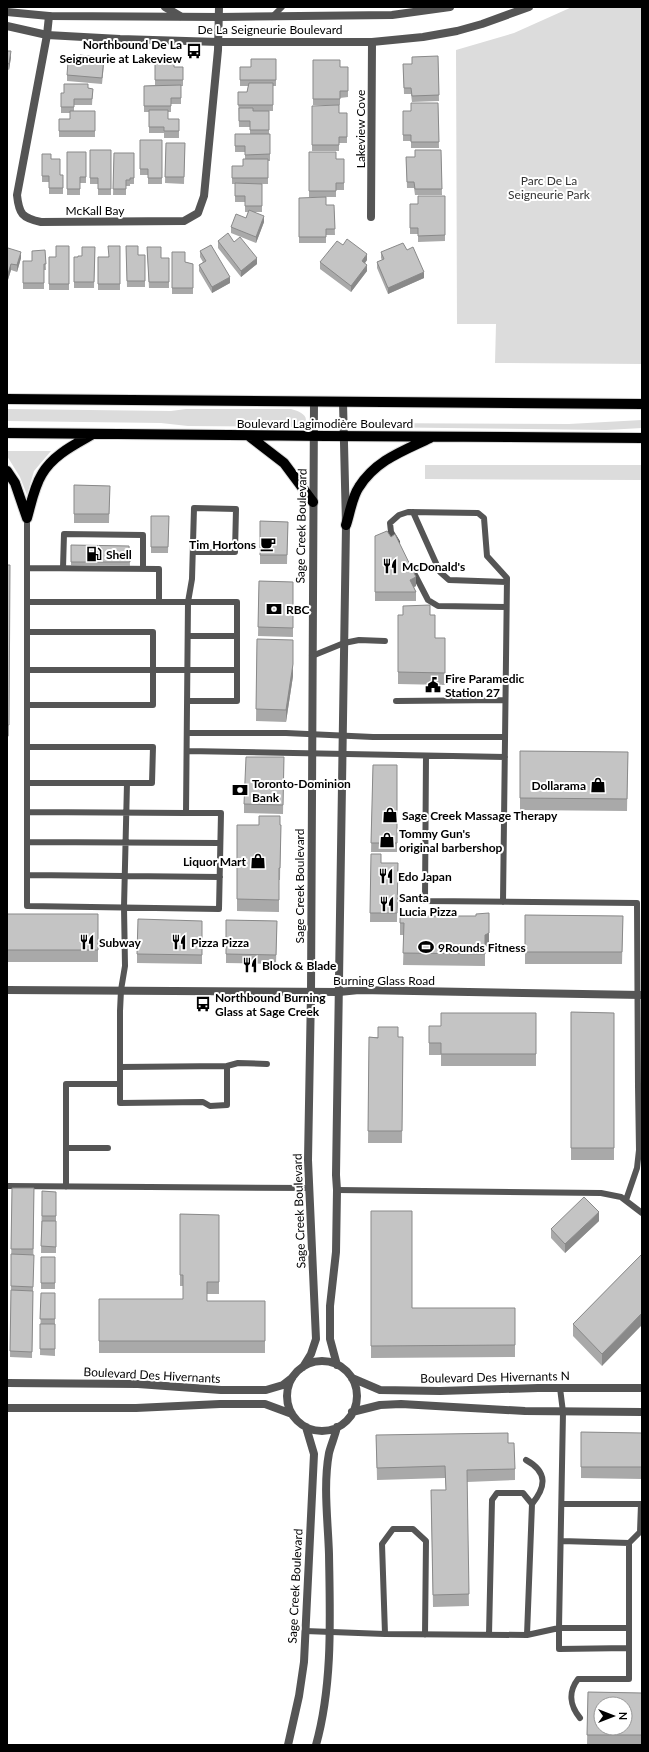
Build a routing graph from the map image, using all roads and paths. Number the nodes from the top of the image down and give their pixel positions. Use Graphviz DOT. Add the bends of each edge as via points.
graph roads {
  1 [pos="165,7"];
  2 [pos="219,7"];
  3 [pos="282,7"];
  4 [pos="450,7"];
  5 [pos="529,7"];
  6 [pos="7,12"];
  7 [pos="49,16"];
  8 [pos="180,16"];
  9 [pos="220,17"];
  10 [pos="272,17"];
  11 [pos="7,26"];
  12 [pos="47,35"];
  13 [pos="219,42"];
  14 [pos="372,42"];
  15 [pos="372,217"];
  16 [pos="7,399"];
  17 [pos="314,402"];
  18 [pos="342,402"];
  19 [pos="642,404"];
  20 [pos="7,432"];
  21 [pos="93,434"];
  22 [pos="314,435"];
  23 [pos="249,436"];
  24 [pos="342,436"];
  25 [pos="434,436"];
  26 [pos="642,438"];
  27 [pos="7,471"];
  28 [pos="313,502"];
  29 [pos="413,512"];
  30 [pos="28,518"];
  31 [pos="346,525"];
  32 [pos="398,545"];
  33 [pos="193,552"];
  34 [pos="409,565"];
  35 [pos="27,568"];
  36 [pos="63,568"];
  37 [pos="143,569"];
  38 [pos="507,582"];
  39 [pos="27,602"];
  40 [pos="159,602"];
  41 [pos="188,602"];
  42 [pos="506,607"];
  43 [pos="27,632"];
  44 [pos="188,636"];
  45 [pos="237,636"];
  46 [pos="385,641"];
  47 [pos="344,643"];
  48 [pos="312,656"];
  49 [pos="27,670"];
  50 [pos="153,670"];
  51 [pos="188,670"];
  52 [pos="237,670"];
  53 [pos="505,700"];
  54 [pos="187,701"];
  55 [pos="396,701"];
  56 [pos="27,706"];
  57 [pos="187,733"];
  58 [pos="311,734"];
  59 [pos="343,736"];
  60 [pos="505,737"];
  61 [pos="27,747"];
  62 [pos="187,751"];
  63 [pos="311,753"];
  64 [pos="343,755"];
  65 [pos="426,756"];
  66 [pos="505,757"];
  67 [pos="27,783"];
  68 [pos="127,784"];
  69 [pos="27,812"];
  70 [pos="126,812"];
  71 [pos="186,813"];
  72 [pos="27,842"];
  73 [pos="126,842"];
  74 [pos="220,843"];
  75 [pos="27,875"];
  76 [pos="125,876"];
  77 [pos="220,877"];
  78 [pos="503,902"];
  79 [pos="124,907"];
  80 [pos="7,990"];
  81 [pos="121,990"];
  82 [pos="310,992"];
  83 [pos="339,992"];
  84 [pos="640,995"];
  85 [pos="267,1064"];
  86 [pos="227,1066"];
  87 [pos="120,1067"];
  88 [pos="120,1084"];
  89 [pos="640,1086"];
  90 [pos="66,1148"];
  91 [pos="108,1148"];
  92 [pos="7,1186"];
  93 [pos="66,1187"];
  94 [pos="309,1188"];
  95 [pos="337,1190"];
  96 [pos="626,1200"];
  97 [pos="642,1213"];
  98 [pos="337,1365"];
  99 [pos="303,1367"];
  100 [pos="292,1378"];
  101 [pos="352,1378"];
  102 [pos="7,1383"];
  103 [pos="560,1388"];
  104 [pos="642,1388"];
  105 [pos="7,1408"];
  106 [pos="352,1412"];
  107 [pos="563,1412"];
  108 [pos="642,1412"];
  109 [pos="292,1414"];
  110 [pos="306,1427"];
  111 [pos="337,1427"];
  112 [pos="526,1460"];
  113 [pos="532,1504"];
  114 [pos="562,1504"];
  115 [pos="561,1541"];
  116 [pos="629,1543"];
  117 [pos="559,1628"];
  118 [pos="629,1628"];
  119 [pos="305,1631"];
  120 [pos="329,1633"];
  121 [pos="385,1634"];
  122 [pos="425,1635"];
  123 [pos="489,1635"];
  124 [pos="527,1635"];
  125 [pos="629,1648"];
  126 [pos="580,1718"];
  127 [pos="288,1745"];
  128 [pos="316,1745"];
  1 -- 8 [label="street, De La Seigneurie Boulevard"];
  2 -- 9 [label="street, McKall Bay"];
  3 -- 10 [label="lane, De La Seigneurie Boulevard"];
  4 -- 10 [label="street, De La Seigneurie Boulevard" via="392,15"];
  5 -- 14 [label="street, De La Seigneurie Boulevard" via="457,31"];
  6 -- 7 [label="street, De La Seigneurie Boulevard"];
  7 -- 8 [label="street, De La Seigneurie Boulevard"];
  7 -- 12 [label="street, McKall Bay"];
  8 -- 9 [label="street, De La Seigneurie Boulevard"];
  9 -- 10 [label="street, De La Seigneurie Boulevard"];
  9 -- 13 [label="street, McKall Bay"];
  11 -- 12 [label="street, De La Seigneurie Boulevard"];
  12 -- 13 [label="street, De La Seigneurie Boulevard"];
  12 -- 13 [label="street, McKall Bay" via="17,195 19,211 28,220 41,222 184,221 198,213 204,196"];
  13 -- 14 [label="street, De La Seigneurie Boulevard"];
  14 -- 15 [label="street, Lakeview Cove"];
  16 -- 17 [label="main road, Boulevard Lagimodière Boulevard"];
  17 -- 18 [label="main road, Boulevard Lagimodière Boulevard"];
  17 -- 22 [label="street, Sage Creek Boulevard"];
  18 -- 19 [label="main road, Boulevard Lagimodière Boulevard"];
  18 -- 24 [label="street"];
  20 -- 21 [label="main road, Boulevard Lagimodière Boulevard"];
  21 -- 23 [label="main road, Boulevard Lagimodière Boulevard"];
  21 -- 30 [label="main road" via="64,451 47,467 38,482"];
  22 -- 23 [label="main road, Boulevard Lagimodière Boulevard"];
  22 -- 24 [label="main road, Boulevard Lagimodière Boulevard"];
  22 -- 28 [label="street, Sage Creek Boulevard"];
  23 -- 28 [label="main road" via="284,463"];
  24 -- 25 [label="main road, Boulevard Lagimodière Boulevard"];
  24 -- 31 [label="street"];
  25 -- 26 [label="main road, Boulevard Lagimodière Boulevard"];
  25 -- 31 [label="main road" via="374,467 358,488"];
  27 -- 30 [label="main road" via="15,482"];
  28 -- 48 [label="street, Sage Creek Boulevard"];
  29 -- 32 [label="lane" via="398,515 390,523 391,532"];
  29 -- 38 [label="lane" via="440,572 449,580"];
  29 -- 38 [label="lane" via="478,513 484,518 487,556 508,578"];
  30 -- 35 [label="lane"];
  31 -- 47 [label="street"];
  33 -- 33 [label="lane" via="194,508 236,508 236,552"];
  33 -- 41 [label="lane"];
  34 -- 42 [label="lane" via="428,600 438,606"];
  35 -- 36 [label="lane"];
  35 -- 39 [label="lane"];
  36 -- 37 [label="lane"];
  36 -- 37 [label="lane" via="64,534 143,535"];
  37 -- 40 [label="lane" via="159,569"];
  38 -- 42 [label="lane"];
  39 -- 40 [label="lane"];
  39 -- 43 [label="lane"];
  40 -- 41 [label="lane"];
  41 -- 44 [label="lane"];
  41 -- 45 [label="lane" via="237,602"];
  42 -- 53 [label="lane"];
  43 -- 49 [label="lane"];
  43 -- 50 [label="lane" via="153,632"];
  44 -- 45 [label="lane"];
  44 -- 51 [label="lane"];
  45 -- 52 [label="lane"];
  46 -- 47 [label="lane" via="359,640"];
  47 -- 48 [label="lane"];
  47 -- 59 [label="street"];
  48 -- 58 [label="street, Sage Creek Boulevard"];
  49 -- 50 [label="lane"];
  49 -- 56 [label="lane"];
  50 -- 51 [label="lane"];
  50 -- 56 [label="lane" via="153,705"];
  51 -- 52 [label="lane"];
  51 -- 54 [label="lane"];
  52 -- 54 [label="lane" via="237,701"];
  53 -- 55 [label="lane"];
  53 -- 60 [label="lane"];
  54 -- 57 [label="lane"];
  56 -- 61 [label="lane"];
  57 -- 58 [label="lane"];
  57 -- 62 [label="lane"];
  58 -- 59 [label="lane"];
  58 -- 63 [label="street, Sage Creek Boulevard"];
  59 -- 60 [label="lane"];
  59 -- 64 [label="street"];
  60 -- 66 [label="lane"];
  61 -- 67 [label="lane"];
  61 -- 68 [label="lane" via="153,747 152,784"];
  62 -- 63 [label="lane"];
  62 -- 71 [label="lane"];
  63 -- 64 [label="lane"];
  63 -- 82 [label="street, Sage Creek Boulevard"];
  64 -- 65 [label="lane"];
  64 -- 83 [label="street"];
  65 -- 66 [label="lane"];
  65 -- 78 [label="lane" via="425,901"];
  66 -- 78 [label="lane"];
  67 -- 68 [label="lane"];
  67 -- 69 [label="lane"];
  68 -- 70 [label="lane"];
  69 -- 70 [label="lane"];
  69 -- 72 [label="lane"];
  70 -- 71 [label="lane"];
  70 -- 73 [label="lane"];
  71 -- 74 [label="lane" via="221,813"];
  72 -- 73 [label="lane"];
  72 -- 75 [label="lane"];
  73 -- 74 [label="lane"];
  73 -- 76 [label="lane"];
  74 -- 77 [label="lane"];
  75 -- 76 [label="lane"];
  75 -- 79 [label="lane" via="27,906"];
  76 -- 77 [label="lane"];
  76 -- 79 [label="lane"];
  77 -- 79 [label="lane" via="219,909"];
  78 -- 84 [label="lane" via="637,903 636,969"];
  79 -- 81 [label="lane" via="125,966"];
  80 -- 81 [label="street, Burning Glass Road"];
  81 -- 82 [label="street, Burning Glass Road"];
  81 -- 87 [label="lane"];
  82 -- 83 [label="street, Burning Glass Road"];
  82 -- 94 [label="street, Sage Creek Boulevard"];
  83 -- 84 [label="street, Burning Glass Road" via="358,990"];
  83 -- 95 [label="street"];
  84 -- 89 [label="lane"];
  85 -- 86 [label="lane" via="238,1063"];
  86 -- 87 [label="lane"];
  86 -- 88 [label="lane" via="227,1105 210,1106 203,1102 120,1103"];
  87 -- 88 [label="lane"];
  88 -- 90 [label="lane" via="66,1084"];
  89 -- 96 [label="lane" via="637,1168"];
  90 -- 91 [label="lane"];
  90 -- 93 [label="lane"];
  92 -- 93 [label="lane"];
  93 -- 94 [label="lane"];
  94 -- 99 [label="street, Sage Creek Boulevard" via="316,1339"];
  95 -- 96 [label="lane" via="601,1193"];
  95 -- 98 [label="street" via="330,1339"];
  96 -- 97 [label="lane"];
  98 -- 99 [label="street" via="316,1362"];
  98 -- 101 [label="street"];
  99 -- 100 [label="street"];
  100 -- 102 [label="street, Boulevard Des Hivernants" via="283,1385 266,1390 221,1390 138,1384"];
  100 -- 109 [label="street" via="287,1400"];
  101 -- 103 [label="street, Boulevard Des Hivernants N" via="380,1390"];
  101 -- 106 [label="street" via="356,1398"];
  103 -- 104 [label="street, Boulevard Des Hivernants N"];
  103 -- 107 [label="lane"];
  105 -- 109 [label="street" via="265,1404"];
  106 -- 107 [label="street" via="380,1405 401,1404"];
  106 -- 111 [label="street" via="349,1418"];
  107 -- 108 [label="street"];
  107 -- 114 [label="lane"];
  109 -- 110 [label="street"];
  110 -- 111 [label="street" via="325,1431"];
  110 -- 119 [label="street, Sage Creek Boulevard" via="314,1454"];
  111 -- 120 [label="street" via="329,1454 326,1497"];
  112 -- 113 [label="lane" via="535,1465 542,1476 541,1493"];
  113 -- 123 [label="lane" via="523,1493 497,1493 492,1500"];
  113 -- 124 [label="lane"];
  114 -- 115 [label="lane"];
  114 -- 116 [label="lane" via="641,1504 640,1532"];
  115 -- 116 [label="lane"];
  115 -- 117 [label="lane"];
  116 -- 118 [label="lane"];
  117 -- 118 [label="lane"];
  117 -- 124 [label="lane"];
  117 -- 125 [label="lane" via="559,1649"];
  118 -- 125 [label="lane"];
  119 -- 120 [label="lane"];
  119 -- 127 [label="street, Sage Creek Boulevard" via="299,1696"];
  120 -- 121 [label="lane"];
  120 -- 128 [label="street" via="325,1700"];
  121 -- 122 [label="lane"];
  121 -- 122 [label="lane" via="382,1544 393,1529 413,1529 426,1541"];
  122 -- 123 [label="lane"];
  123 -- 124 [label="lane"];
  125 -- 126 [label="lane" via="629,1678 578,1679 572,1686 573,1710"];
}
